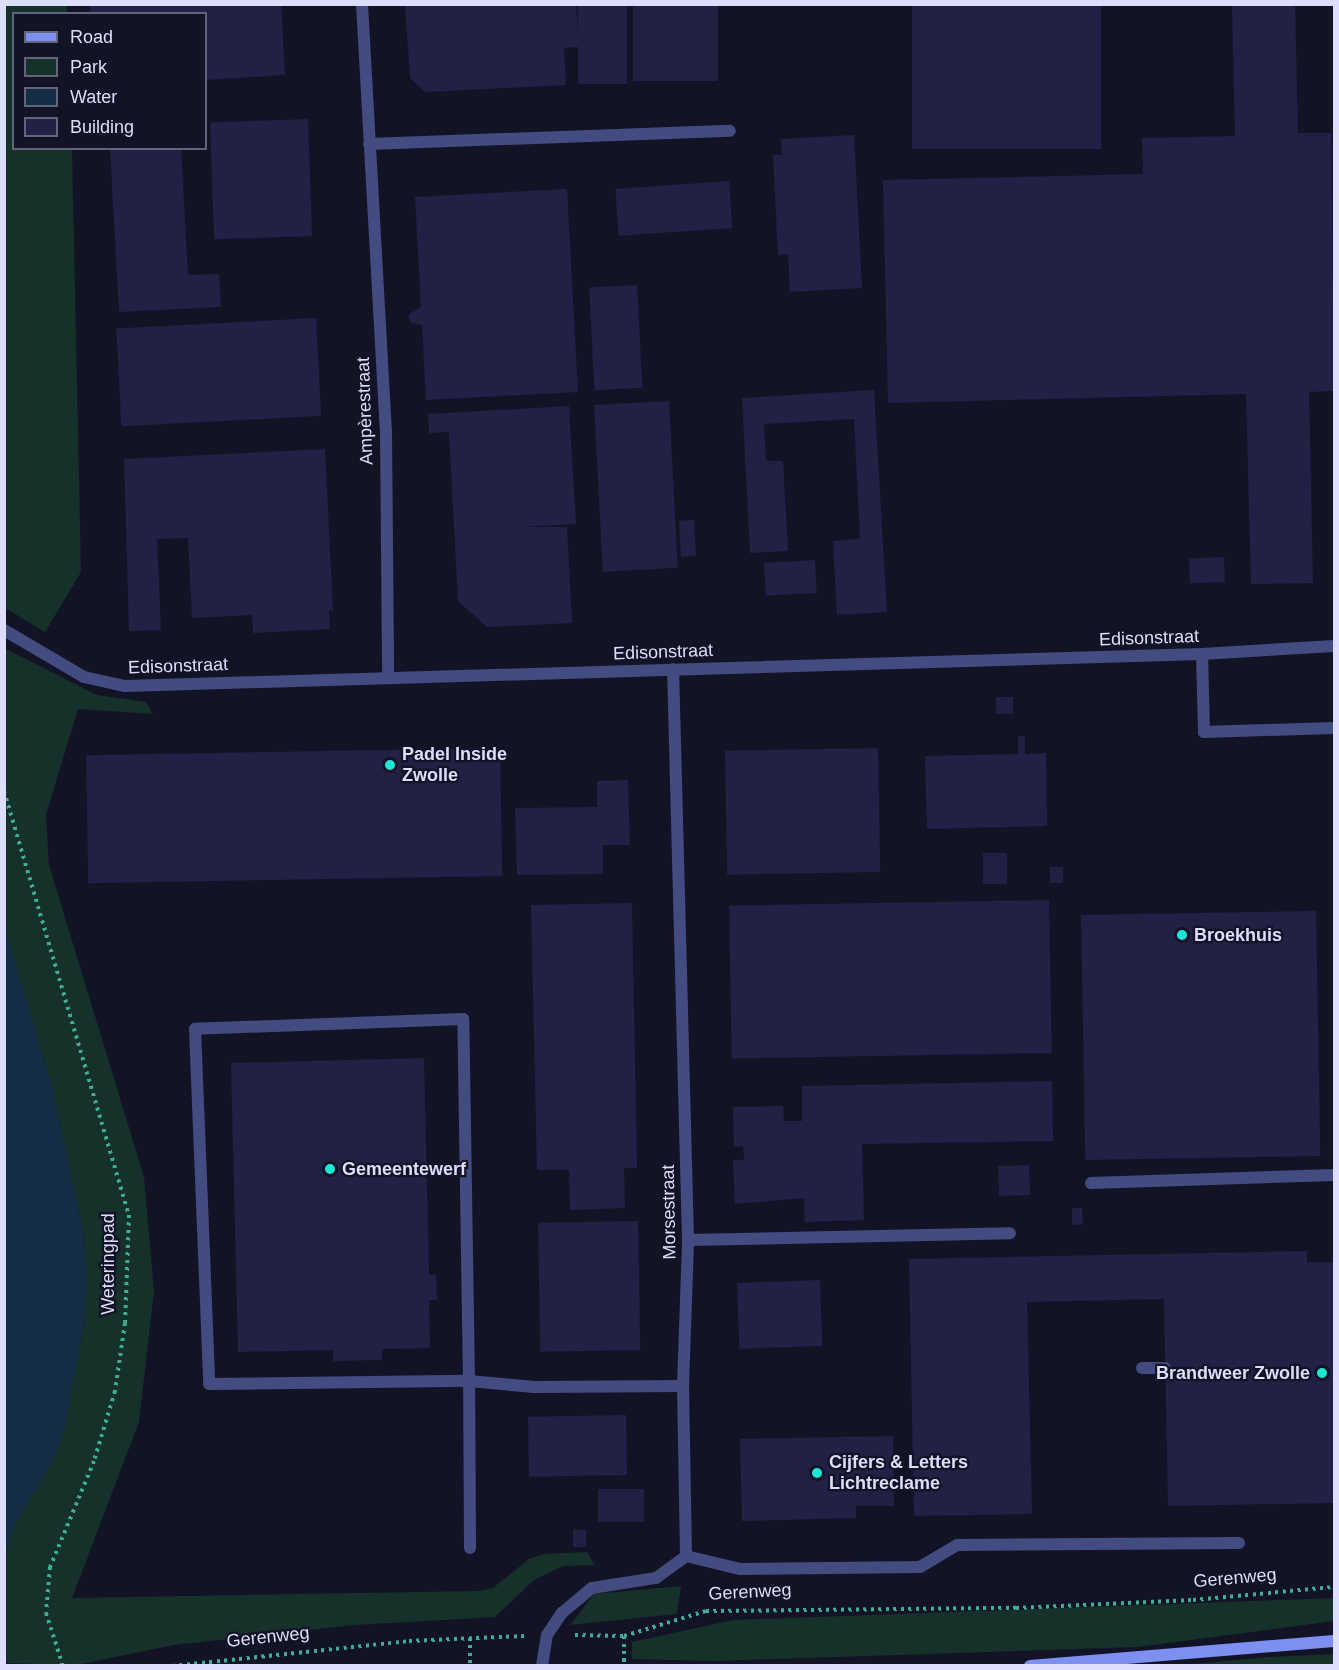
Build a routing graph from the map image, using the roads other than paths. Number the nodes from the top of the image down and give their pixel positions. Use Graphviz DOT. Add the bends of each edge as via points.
graph roads {
  1 [pos="362,4"];
  2 [pos="730,131"];
  3 [pos="369,144"];
  4 [pos="6,631"];
  5 [pos="1335,646"];
  6 [pos="1202,654"];
  7 [pos="673,669"];
  8 [pos="388,677"];
  9 [pos="1335,728"];
  10 [pos="1335,1175"];
  11 [pos="1091,1183"];
  12 [pos="1010,1233"];
  13 [pos="688,1240"];
  14 [pos="1143,1368"];
  15 [pos="1165,1368"];
  16 [pos="469,1381"];
  17 [pos="683,1386"];
  18 [pos="1239,1543"];
  19 [pos="470,1548"];
  20 [pos="686,1556"];
  21 [pos="1335,1641"];
  22 [pos="542,1665"];
  23 [pos="1030,1665"];
  1 -- 3 [label="street, Ampèrestraat"];
  2 -- 3 [label="street"];
  3 -- 8 [label="street, Ampèrestraat" via="386,431"];
  4 -- 8 [label="street, Edisonstraat" via="104,684"];
  5 -- 6 [label="street, Edisonstraat"];
  6 -- 7 [label="street, Edisonstraat"];
  6 -- 9 [label="street" via="1204,732"];
  7 -- 8 [label="street, Edisonstraat"];
  7 -- 13 [label="street, Morsestraat"];
  10 -- 11 [label="street"];
  12 -- 13 [label="street"];
  13 -- 17 [label="street, Morsestraat"];
  14 -- 15 [label="street"];
  16 -- 16 [label="street" via="209,1384 195,1029 463,1019"];
  16 -- 17 [label="street" via="534,1387"];
  16 -- 19 [label="street"];
  17 -- 20 [label="street, Morsestraat"];
  18 -- 20 [label="street" via="957,1545 920,1567 741,1569"];
  20 -- 22 [label="street" via="656,1578 592,1588 562,1613 547,1635"];
  21 -- 23 [label="main road"];
}
